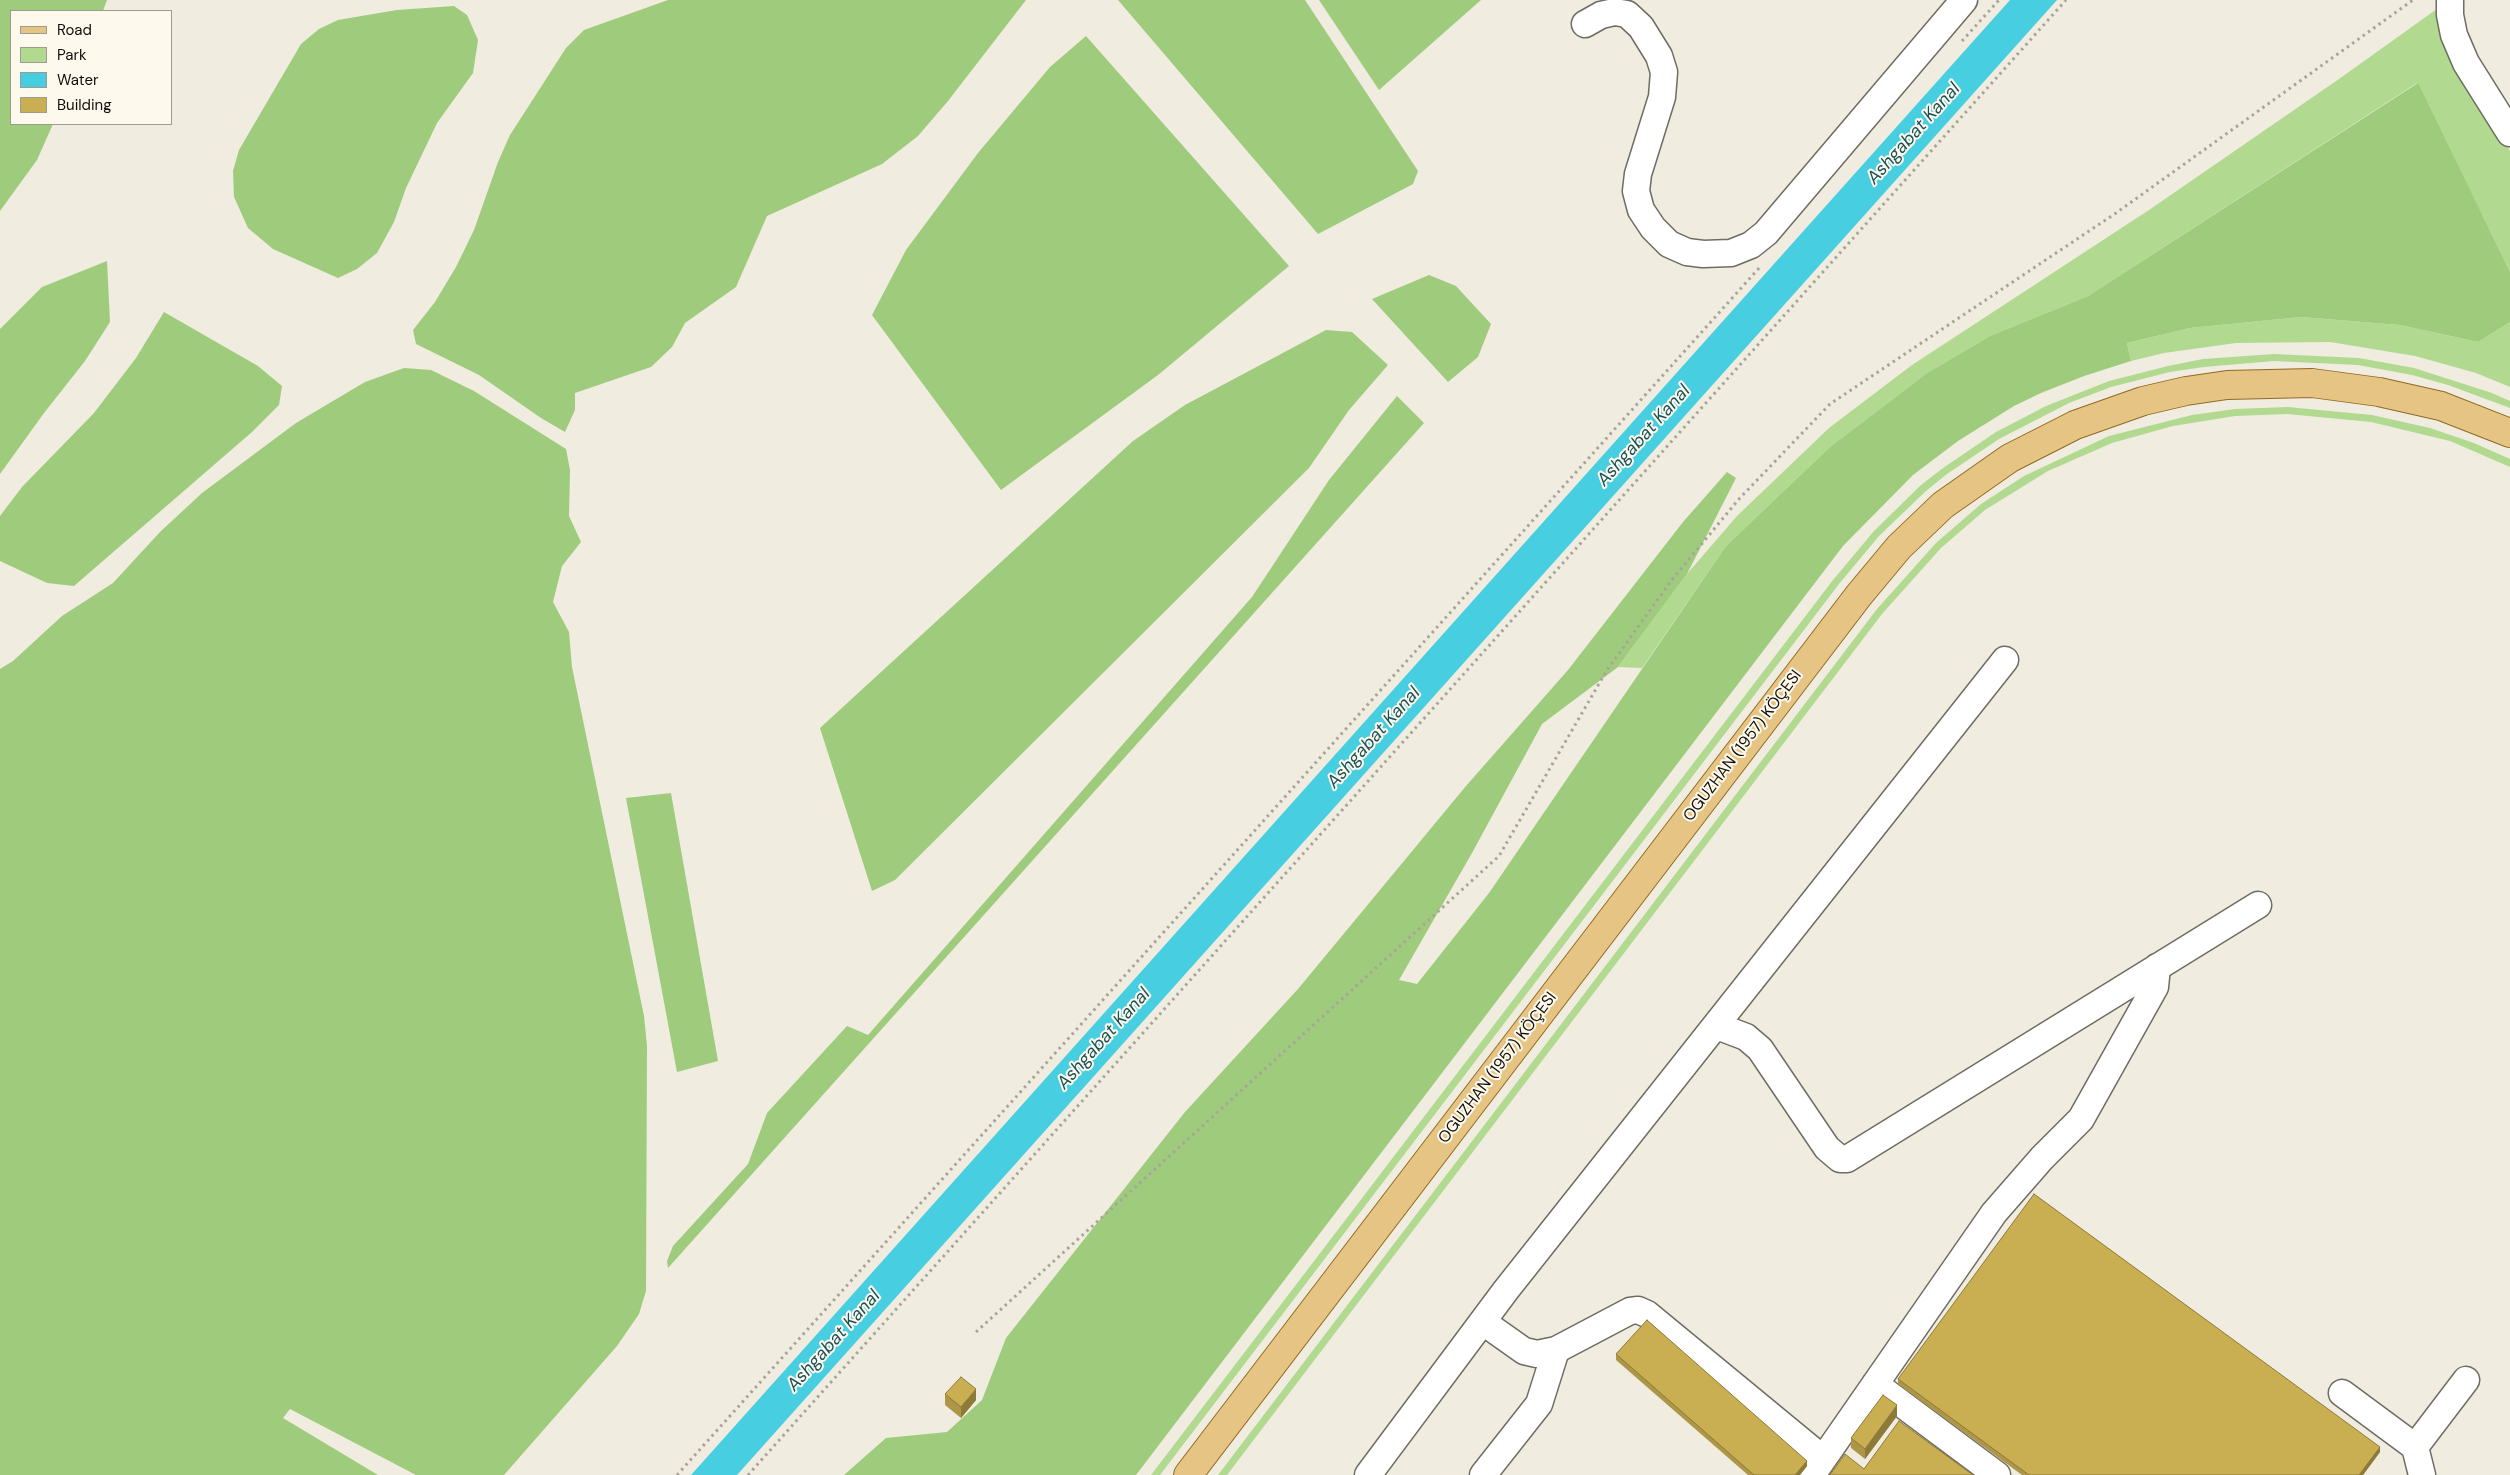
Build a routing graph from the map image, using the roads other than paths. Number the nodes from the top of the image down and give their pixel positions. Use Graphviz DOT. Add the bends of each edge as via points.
graph roads {
  1 [pos="1964,0"];
  2 [pos="2450,0"];
  3 [pos="1585,24"];
  4 [pos="2510,133"];
  5 [pos="2510,433"];
  6 [pos="2005,660"];
  7 [pos="2258,905"];
  8 [pos="2157,967"];
  9 [pos="1717,1026"];
  10 [pos="1483,1322"];
  11 [pos="1556,1350"];
  12 [pos="2466,1380"];
  13 [pos="1875,1384"];
  14 [pos="2342,1393"];
  15 [pos="2415,1447"];
  16 [pos="1817,1467"];
  17 [pos="1188,1475"];
  18 [pos="1368,1475"];
  19 [pos="1483,1475"];
  20 [pos="1997,1475"];
  21 [pos="2422,1475"];
  1 -- 3 [label="lane" via="1766,233 1751,245 1731,253 1687,252 1669,244 1641,210 1636,191 1638,174 1662,97 1664,72 1660,56 1646,34 1627,14 1614,12"];
  2 -- 4 [label="lane" via="2454,34 2466,62"];
  5 -- 17 [label="main road, OGUZHAN (1957) KÖÇESI" via="2441,406 2371,391 2304,383 2186,391 2143,401 2075,425 2010,458 1942,505 1899,547 1859,594"];
  6 -- 9 [label="lane"];
  7 -- 8 [label="lane"];
  8 -- 9 [label="lane" via="1847,1159 1840,1159 1827,1148 1760,1049 1746,1037"];
  8 -- 13 [label="lane" via="2155,987 2082,1118 1994,1213"];
  9 -- 10 [label="lane"];
  10 -- 11 [label="lane" via="1524,1351 1537,1354"];
  10 -- 18 [label="lane"];
  11 -- 16 [label="lane" via="1630,1311 1647,1314"];
  11 -- 19 [label="lane" via="1539,1404"];
  12 -- 15 [label="lane"];
  13 -- 16 [label="lane"];
  13 -- 20 [label="lane"];
  14 -- 15 [label="lane"];
  15 -- 21 [label="lane"];
}
